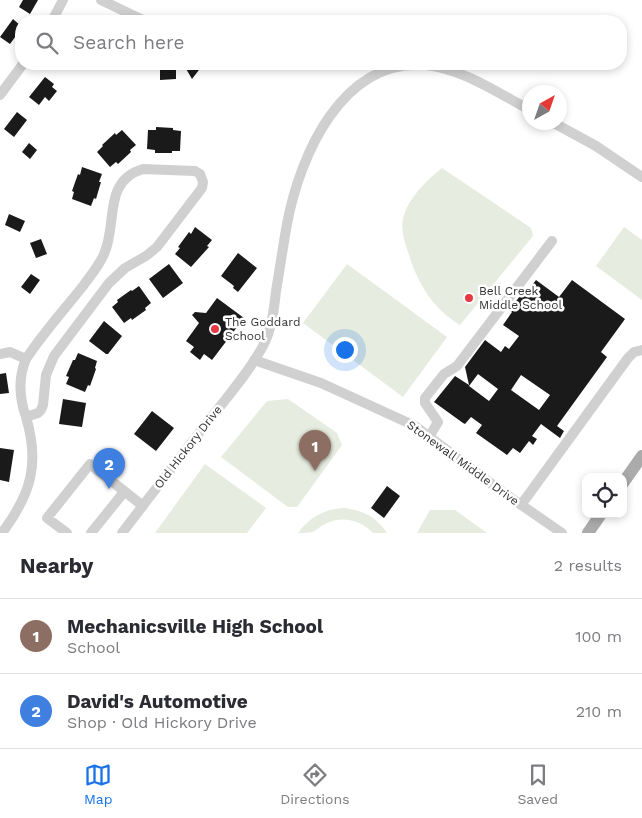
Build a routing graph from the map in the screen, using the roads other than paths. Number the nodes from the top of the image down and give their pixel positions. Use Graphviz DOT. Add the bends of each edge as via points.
graph roads {
  1 [pos="63,0"];
  2 [pos="101,0"];
  3 [pos="55,15"];
  4 [pos="132,15"];
  5 [pos="19,70"];
  6 [pos="389,70"];
  7 [pos="445,70"];
  8 [pos="0,95"];
  9 [pos="522,106"];
  10 [pos="567,130"];
  11 [pos="642,177"];
  12 [pos="552,242"];
  13 [pos="642,350"];
  14 [pos="0,354"];
  15 [pos="26,359"];
  16 [pos="254,360"];
  17 [pos="26,417"];
  18 [pos="429,437"];
  19 [pos="642,456"];
  20 [pos="627,477"];
  21 [pos="124,492"];
  22 [pos="521,505"];
  23 [pos="143,506"];
  24 [pos="598,518"];
  25 [pos="2,533"];
  26 [pos="67,533"];
  27 [pos="91,533"];
  28 [pos="122,533"];
  29 [pos="562,533"];
  30 [pos="588,533"];
  1 -- 3 [label="street"];
  2 -- 4 [label="street"];
  5 -- 8 [label="street"];
  6 -- 16 [label="street" via="364,82 335,107 310,152 287,222 269,330"];
  7 -- 9 [label="street" via="474,80"];
  10 -- 11 [label="street"];
  12 -- 18 [label="street" via="457,366 444,374 425,398 438,423"];
  13 -- 22 [label="street" via="628,358"];
  14 -- 15 [label="street" via="10,352"];
  15 -- 17 [label="street" via="20,381"];
  15 -- 17 [label="street" via="98,266 110,235 116,194 123,181 143,169 195,171 200,174 202,188 157,247 116,274 54,356 46,375 41,410"];
  16 -- 18 [label="street, Stonewall Middle Drive" via="321,383 415,426"];
  16 -- 23 [label="street, Old Hickory Drive"];
  17 -- 25 [label="street" via="31,440 31,477 21,505"];
  18 -- 22 [label="street, Stonewall Middle Drive"];
  19 -- 20 [label="main road"];
  21 -- 23 [label="street"];
  21 -- 26 [label="street" via="90,464 47,518"];
  21 -- 27 [label="street"];
  22 -- 29 [label="street, Stonewall Middle Drive"];
  23 -- 28 [label="street, Old Hickory Drive"];
  24 -- 30 [label="main road"];
}
